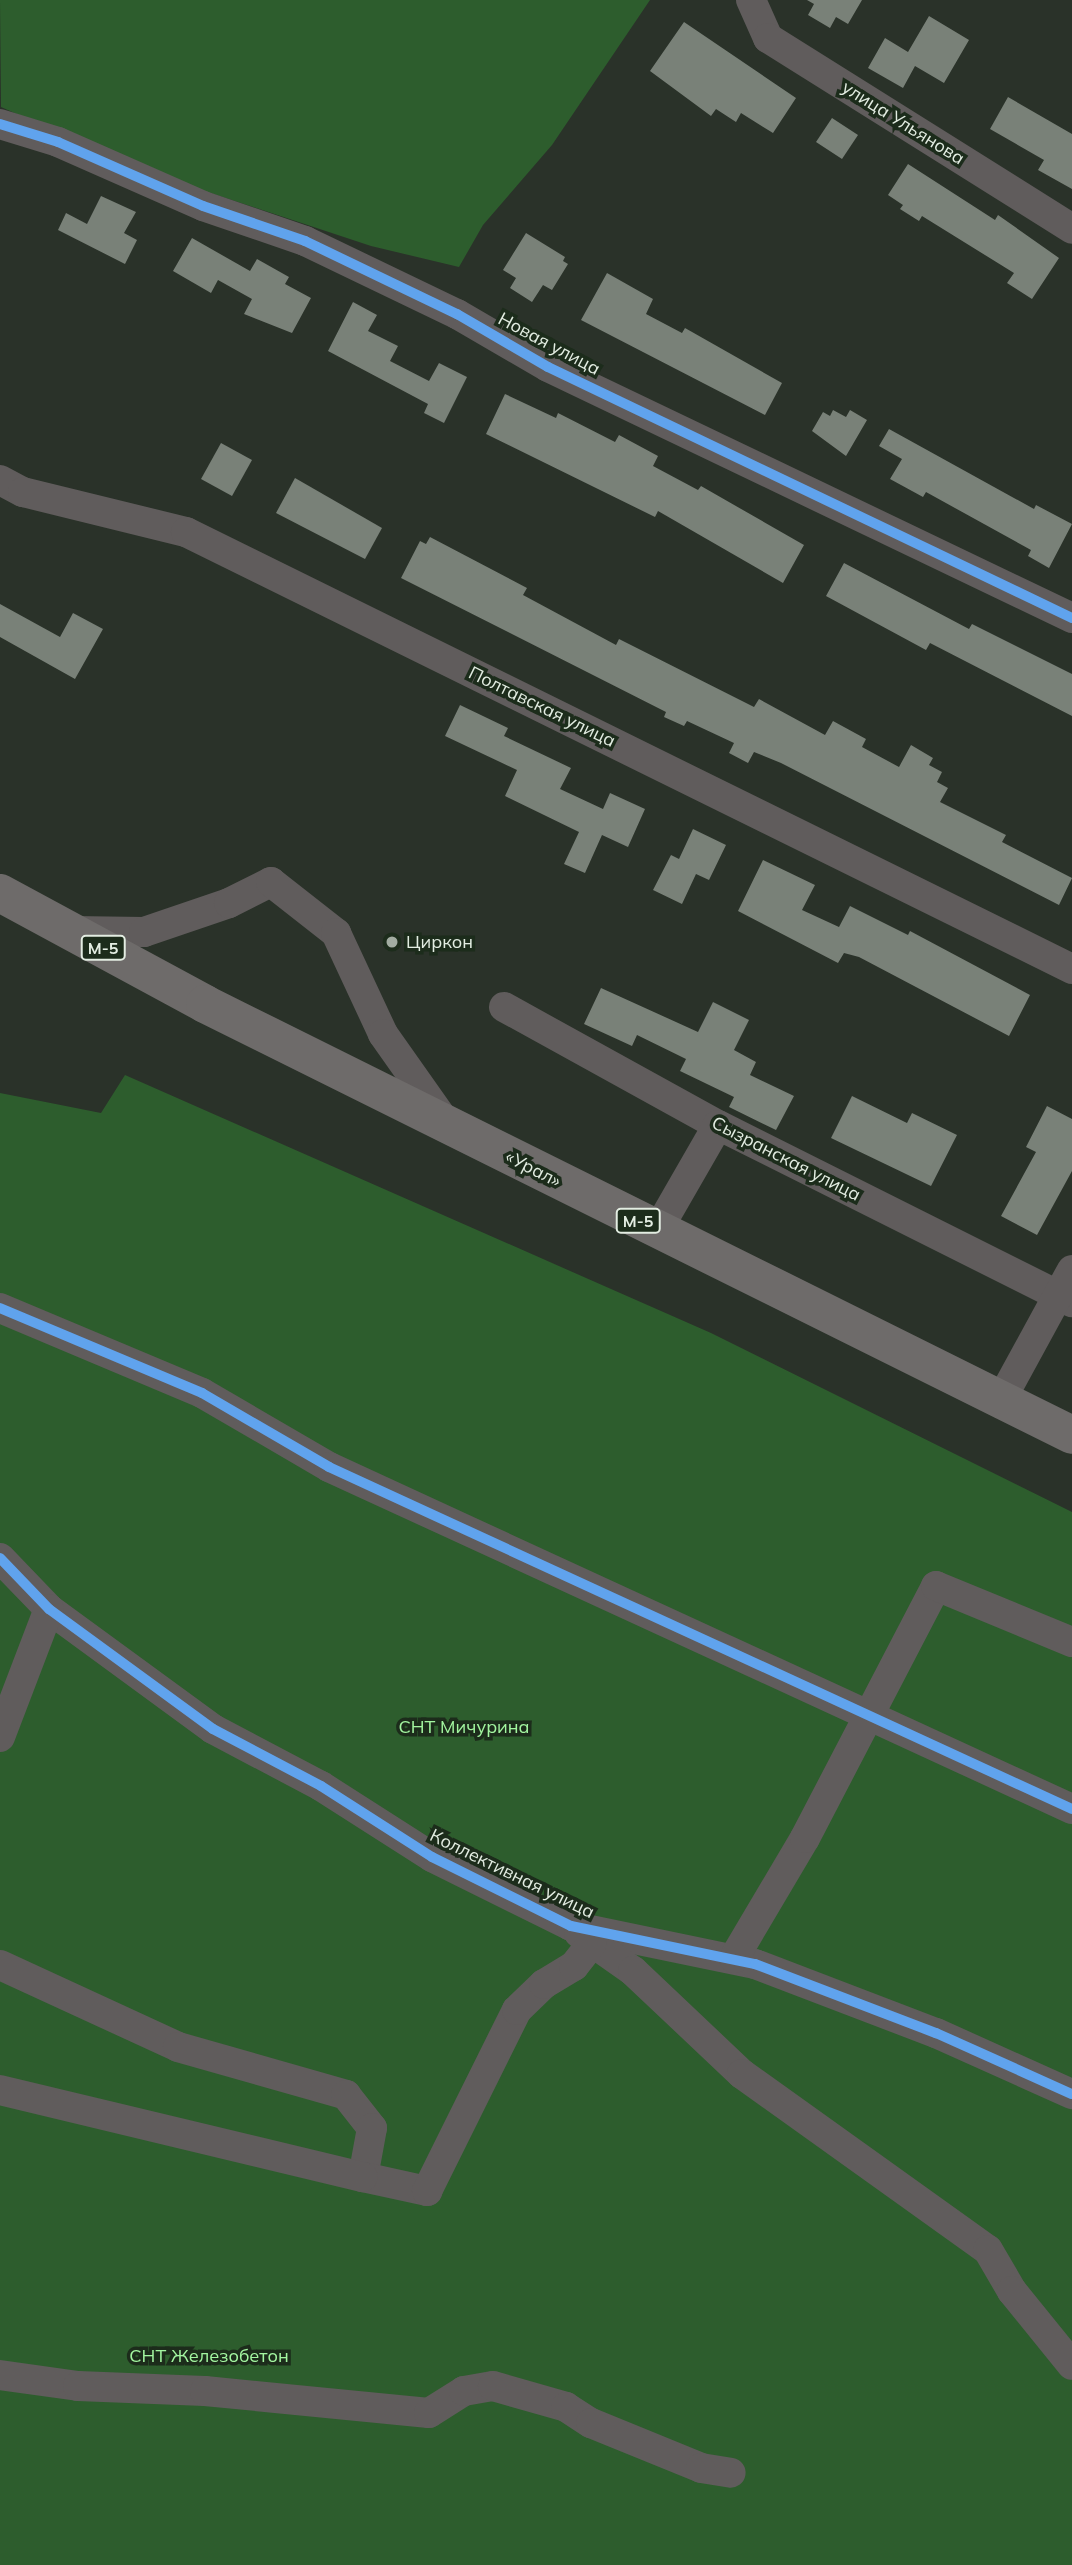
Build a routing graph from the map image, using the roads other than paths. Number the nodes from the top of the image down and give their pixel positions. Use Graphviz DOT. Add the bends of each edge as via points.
graph roads {
  1 [pos="751,0"];
  2 [pos="0,124"];
  3 [pos="1072,229"];
  4 [pos="0,480"];
  5 [pos="1072,618"];
  6 [pos="0,893"];
  7 [pos="71,931"];
  8 [pos="1072,969"];
  9 [pos="504,1007"];
  10 [pos="447,1125"];
  11 [pos="718,1125"];
  12 [pos="657,1231"];
  13 [pos="1068,1288"];
  14 [pos="0,1308"];
  15 [pos="1001,1400"];
  16 [pos="1072,1435"];
  17 [pos="0,1558"];
  18 [pos="49,1609"];
  19 [pos="1072,1642"];
  20 [pos="869,1715"];
  21 [pos="0,1737"];
  22 [pos="1072,1809"];
  23 [pos="581,1935"];
  24 [pos="734,1958"];
  25 [pos="0,1965"];
  26 [pos="0,2090"];
  27 [pos="1072,2094"];
  28 [pos="363,2177"];
  29 [pos="1072,2365"];
  30 [pos="0,2375"];
  31 [pos="731,2473"];
  1 -- 3 [label="street, улица Ульянова" via="768,38"];
  2 -- 5 [label="street, Новая улица" via="58,142 203,206 305,240 457,314 561,373"];
  4 -- 8 [label="street, Полтавская улица" via="23,492 186,532"];
  6 -- 7 [label="highway, «Урал» / М-5"];
  7 -- 10 [label="highway, «Урал» / М-5"];
  7 -- 10 [label="street" via="144,932 229,903 271,882 336,933 383,1034"];
  9 -- 11 [label="street, Сызранская улица"];
  10 -- 12 [label="highway, «Урал» / М-5"];
  11 -- 12 [label="street"];
  11 -- 13 [label="street, Сызранская улица"];
  12 -- 15 [label="highway, «Урал» / М-5"];
  13 -- 15 [label="street"];
  14 -- 20 [label="street" via="202,1393 329,1467"];
  15 -- 16 [label="highway, «Урал» / М-5"];
  17 -- 18 [label="street, Коллективная улица"];
  18 -- 21 [label="street"];
  18 -- 23 [label="street, Коллективная улица" via="214,1729 321,1786 432,1857"];
  19 -- 20 [label="street" via="936,1586"];
  20 -- 22 [label="street"];
  20 -- 24 [label="street" via="805,1838"];
  23 -- 24 [label="street, Коллективная улица"];
  23 -- 28 [label="street" via="574,1966 544,1984 517,2010 427,2192"];
  23 -- 29 [label="street" via="633,1971 742,2074 988,2250 1012,2291"];
  24 -- 27 [label="street, Коллективная улица" via="936,2033"];
  25 -- 28 [label="street" via="178,2048 346,2095 372,2128"];
  26 -- 28 [label="street"];
  30 -- 31 [label="street" via="78,2386 205,2390 429,2413 464,2391 493,2386 566,2407 591,2423 701,2468"];
}
